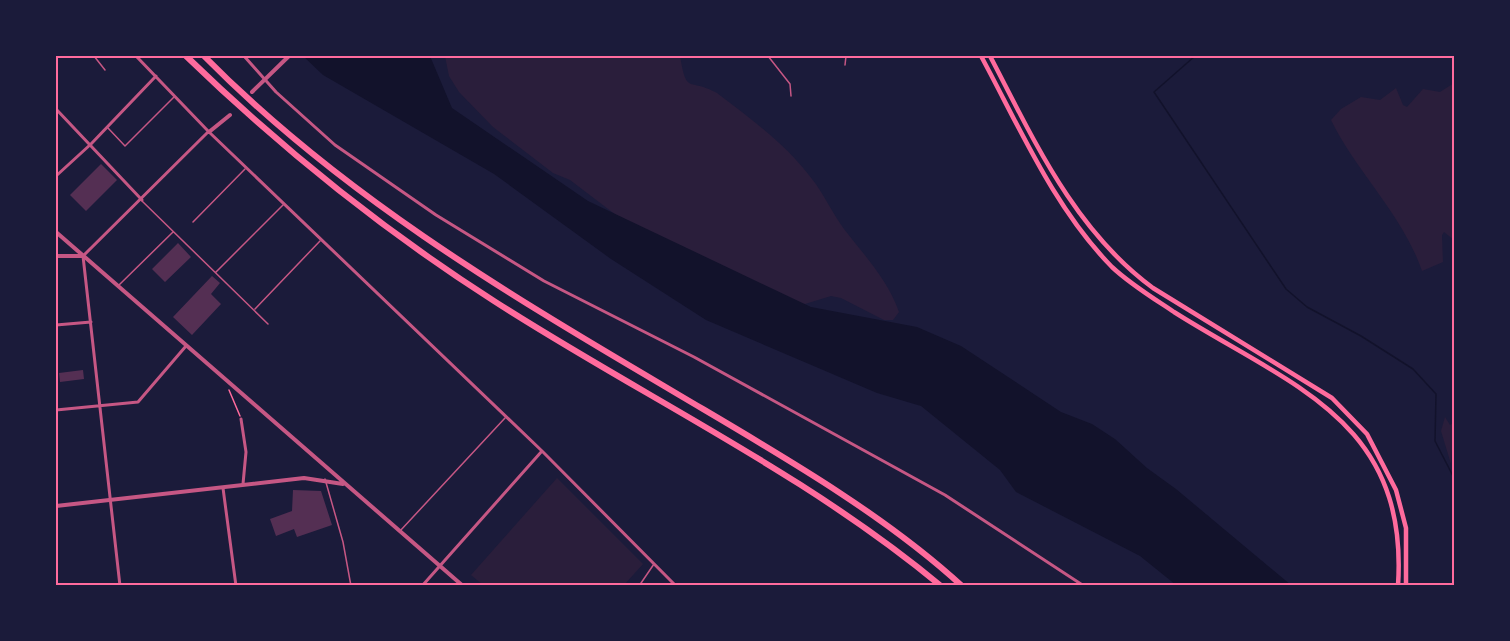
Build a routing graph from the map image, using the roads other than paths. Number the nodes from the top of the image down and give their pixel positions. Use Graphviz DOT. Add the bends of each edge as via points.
graph roads {
  1 [pos="94,56"];
  2 [pos="136,56"];
  3 [pos="186,56"];
  4 [pos="204,56"];
  5 [pos="244,56"];
  6 [pos="289,56"];
  7 [pos="768,56"];
  8 [pos="846,56"];
  9 [pos="958,56"];
  10 [pos="973,56"];
  11 [pos="981,56"];
  12 [pos="990,56"];
  13 [pos="845,65"];
  14 [pos="105,70"];
  15 [pos="156,76"];
  16 [pos="264,78"];
  17 [pos="252,92"];
  18 [pos="175,96"];
  19 [pos="791,96"];
  20 [pos="56,109"];
  21 [pos="230,115"];
  22 [pos="106,127"];
  23 [pos="209,132"];
  24 [pos="91,144"];
  25 [pos="247,167"];
  26 [pos="56,176"];
  27 [pos="142,200"];
  28 [pos="285,203"];
  29 [pos="194,222"];
  30 [pos="174,231"];
  31 [pos="56,232"];
  32 [pos="321,239"];
  33 [pos="56,256"];
  34 [pos="83,256"];
  35 [pos="215,272"];
  36 [pos="117,286"];
  37 [pos="254,310"];
  38 [pos="91,322"];
  39 [pos="268,324"];
  40 [pos="56,325"];
  41 [pos="186,346"];
  42 [pos="98,406"];
  43 [pos="56,410"];
  44 [pos="506,417"];
  45 [pos="241,419"];
  46 [pos="542,451"];
  47 [pos="324,479"];
  48 [pos="243,484"];
  49 [pos="347,485"];
  50 [pos="223,488"];
  51 [pos="109,499"];
  52 [pos="56,506"];
  53 [pos="399,531"];
  54 [pos="654,564"];
  55 [pos="441,566"];
  56 [pos="120,585"];
  57 [pos="236,585"];
  58 [pos="351,585"];
  59 [pos="423,585"];
  60 [pos="463,585"];
  61 [pos="639,585"];
  62 [pos="674,585"];
  63 [pos="941,585"];
  64 [pos="962,585"];
  65 [pos="1084,585"];
  66 [pos="1398,585"];
  67 [pos="1406,585"];
  1 -- 14 [label="lane"];
  2 -- 15 [label="street"];
  3 -- 63 [label="highway" via="309,167 428,257 495,302 794,480"];
  4 -- 64 [label="highway" via="366,198 482,277 798,466"];
  5 -- 16 [label="street"];
  6 -- 16 [label="street"];
  7 -- 19 [label="lane" via="790,84"];
  8 -- 13 [label="lane"];
  9 -- 10 [label="lane"];
  11 -- 66 [label="main road" via="1053,191 1077,227 1113,268 1175,312 1303,389 1342,419 1368,451 1389,493 1398,532"];
  12 -- 67 [label="main road" via="1065,191 1105,246 1153,288 1332,398 1367,434 1396,490 1406,528"];
  15 -- 18 [label="street"];
  15 -- 22 [label="street"];
  16 -- 17 [label="street"];
  16 -- 65 [label="street" via="334,145 446,221 544,281 694,357 945,495"];
  18 -- 22 [label="lane" via="125,146"];
  18 -- 23 [label="street"];
  20 -- 24 [label="street"];
  21 -- 23 [label="street"];
  22 -- 24 [label="street"];
  23 -- 25 [label="street"];
  23 -- 27 [label="street"];
  24 -- 26 [label="street"];
  24 -- 27 [label="street"];
  25 -- 28 [label="street"];
  25 -- 29 [label="lane"];
  27 -- 30 [label="lane"];
  27 -- 34 [label="street"];
  28 -- 32 [label="street"];
  28 -- 35 [label="lane"];
  30 -- 35 [label="lane"];
  30 -- 36 [label="lane"];
  31 -- 34 [label="street"];
  32 -- 37 [label="lane"];
  32 -- 44 [label="street"];
  33 -- 34 [label="street"];
  34 -- 36 [label="street"];
  34 -- 38 [label="street"];
  35 -- 37 [label="lane"];
  36 -- 41 [label="street"];
  37 -- 39 [label="lane"];
  38 -- 40 [label="street"];
  38 -- 42 [label="street"];
  41 -- 42 [label="street" via="138,402"];
  41 -- 49 [label="street"];
  42 -- 43 [label="street"];
  42 -- 51 [label="street"];
  44 -- 46 [label="street"];
  44 -- 53 [label="lane"];
  45 -- 48 [label="street" via="246,453"];
  46 -- 54 [label="street"];
  46 -- 55 [label="street"];
  47 -- 48 [label="street"];
  47 -- 49 [label="street"];
  47 -- 58 [label="lane"];
  48 -- 50 [label="street"];
  49 -- 53 [label="street"];
  50 -- 51 [label="street"];
  50 -- 57 [label="street"];
  51 -- 52 [label="street"];
  51 -- 56 [label="street"];
  53 -- 55 [label="street"];
  54 -- 61 [label="lane"];
  54 -- 62 [label="street"];
  55 -- 59 [label="street"];
  55 -- 60 [label="street"];
}
